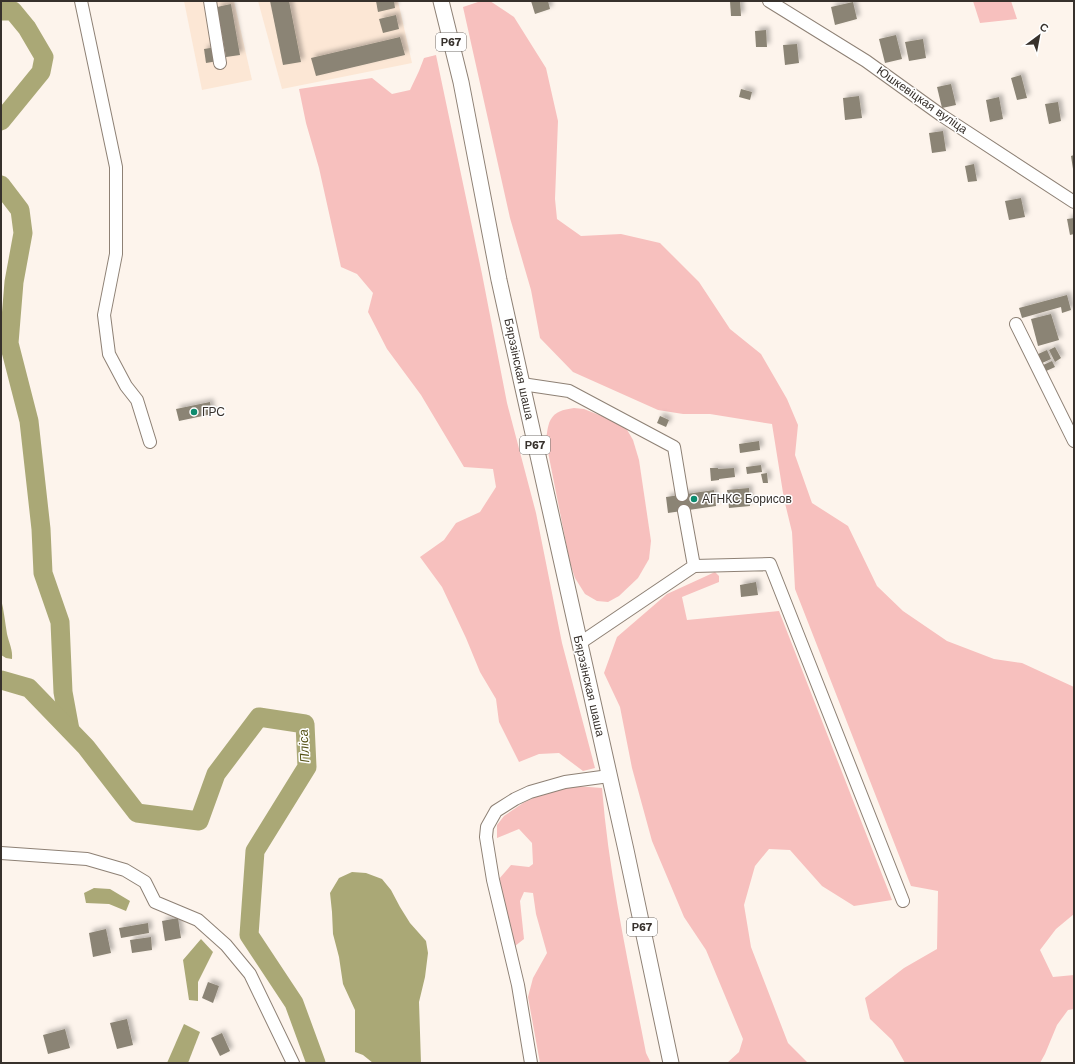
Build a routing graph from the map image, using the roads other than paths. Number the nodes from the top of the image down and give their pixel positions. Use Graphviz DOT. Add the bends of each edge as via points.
graph roads {
  1 [pos="81,1"];
  2 [pos="210,1"];
  3 [pos="441,1"];
  4 [pos="769,1"];
  5 [pos="220,63"];
  6 [pos="1074,202"];
  7 [pos="1016,324"];
  8 [pos="522,384"];
  9 [pos="1074,441"];
  10 [pos="150,442"];
  11 [pos="682,495"];
  12 [pos="684,510"];
  13 [pos="694,566"];
  14 [pos="580,643"];
  15 [pos="609,776"];
  16 [pos="1,854"];
  17 [pos="903,902"];
  18 [pos="293,1063"];
  19 [pos="531,1063"];
  20 [pos="671,1063"];
  1 -- 10 [label="street" via="116,167 116,254 104,315 109,354 126,386 137,400"];
  2 -- 5 [label="street"];
  3 -- 8 [label="main road, Бярэзінская шаша / Р67" via="461,82"];
  4 -- 6 [label="street, Юшкевіцкая вуліца" via="866,61 941,115"];
  7 -- 9 [label="street"];
  8 -- 11 [label="street" via="570,391 674,447"];
  8 -- 14 [label="main road, Бярэзінская шаша / Р67"];
  12 -- 13 [label="street"];
  13 -- 14 [label="street"];
  13 -- 17 [label="street" via="770,564"];
  14 -- 15 [label="main road, Бярэзінская шаша / Р67"];
  15 -- 19 [label="street" via="565,782 530,792 496,811 487,827 486,838 493,880 518,985"];
  15 -- 20 [label="main road, Бярэзінская шаша / Р67"];
  16 -- 18 [label="street" via="87,859 125,870 145,882 155,902 198,920 226,945 250,974"];
}
